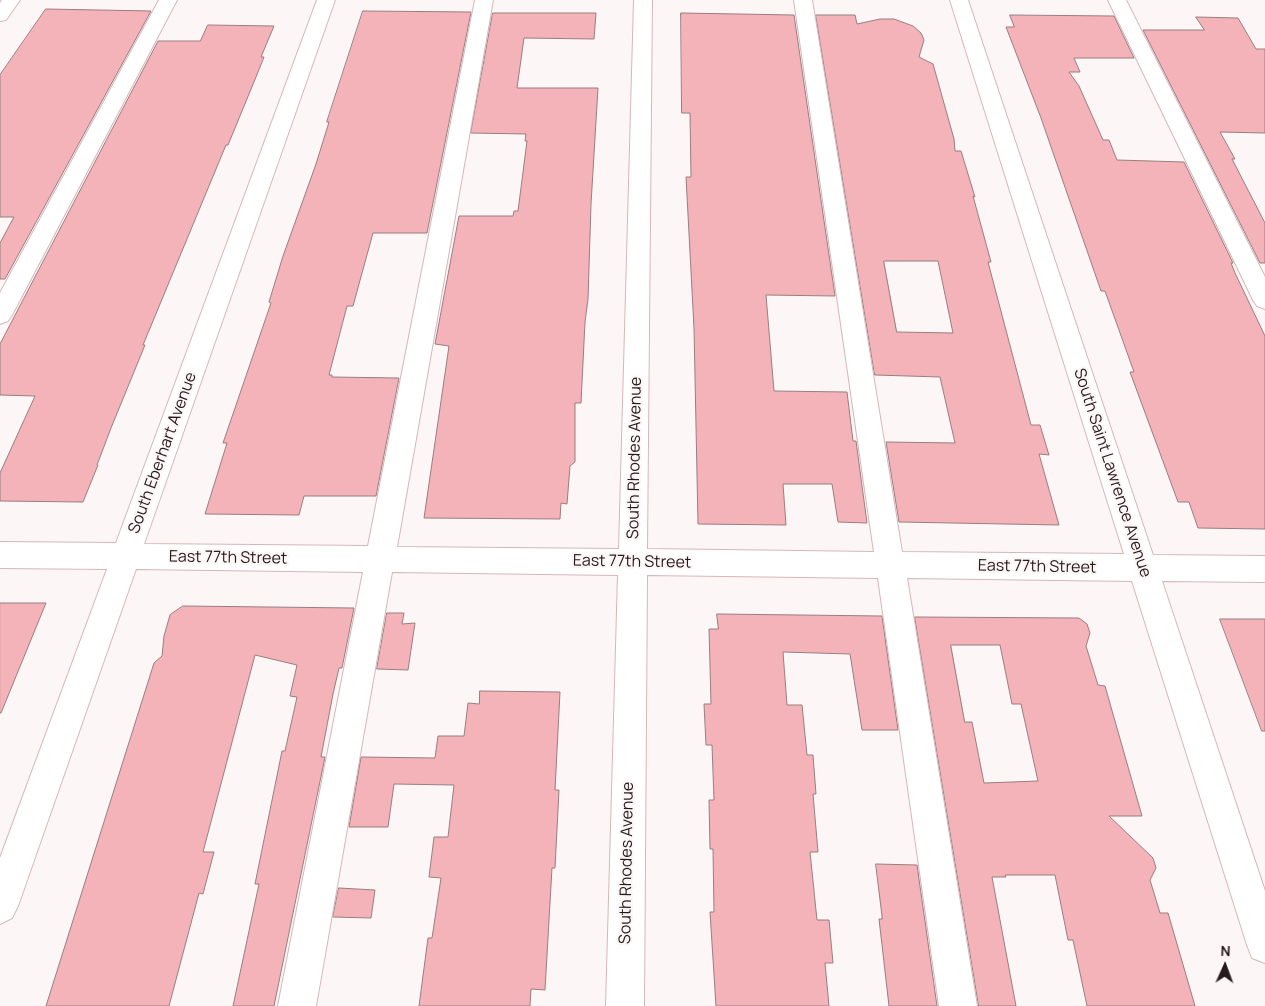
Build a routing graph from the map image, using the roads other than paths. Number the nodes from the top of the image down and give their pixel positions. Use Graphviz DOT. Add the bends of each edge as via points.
graph roads {
  1 [pos="11,0"];
  2 [pos="168,0"];
  3 [pos="326,0"];
  4 [pos="484,0"];
  5 [pos="643,0"];
  6 [pos="803,0"];
  7 [pos="959,0"];
  8 [pos="1117,0"];
  9 [pos="0,16"];
  10 [pos="1265,300"];
  11 [pos="0,315"];
  12 [pos="0,555"];
  13 [pos="125,557"];
  14 [pos="380,560"];
  15 [pos="633,562"];
  16 [pos="890,566"];
  17 [pos="1143,568"];
  18 [pos="1265,570"];
  19 [pos="0,906"];
  20 [pos="1265,945"];
  21 [pos="297,1006"];
  22 [pos="625,1006"];
  23 [pos="958,1006"];
  1 -- 9 [label="street"];
  2 -- 11 [label="street"];
  3 -- 13 [label="street, South Eberhart Avenue"];
  4 -- 14 [label="street"];
  5 -- 15 [label="street, South Rhodes Avenue"];
  6 -- 16 [label="street"];
  7 -- 17 [label="street, South Saint Lawrence Avenue"];
  8 -- 10 [label="street"];
  12 -- 13 [label="street, East 77th Street"];
  13 -- 14 [label="street, East 77th Street"];
  13 -- 19 [label="street, South Eberhart Avenue"];
  14 -- 15 [label="street, East 77th Street"];
  14 -- 21 [label="street"];
  15 -- 16 [label="street, East 77th Street"];
  15 -- 22 [label="street, South Rhodes Avenue"];
  16 -- 17 [label="street, East 77th Street"];
  16 -- 23 [label="street"];
  17 -- 18 [label="street, East 77th Street"];
  17 -- 20 [label="street, South Saint Lawrence Avenue"];
}
